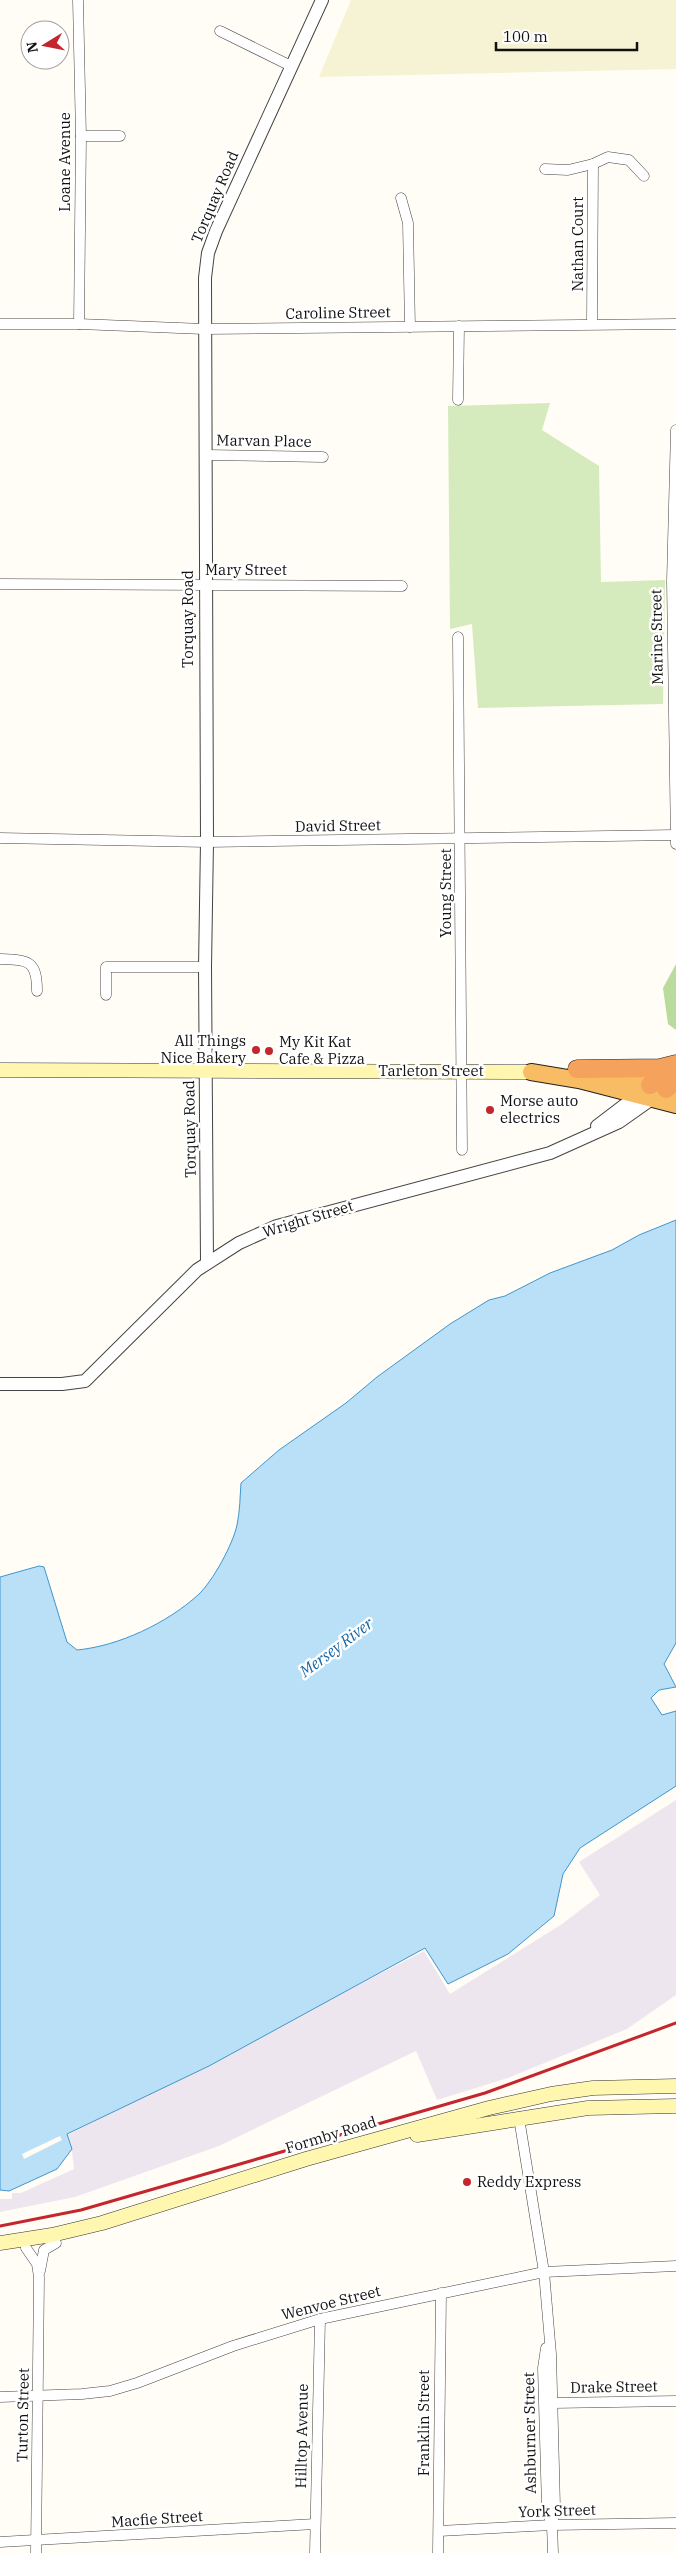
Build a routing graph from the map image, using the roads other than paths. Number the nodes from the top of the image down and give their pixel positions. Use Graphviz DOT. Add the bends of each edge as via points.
graph roads {
  1 [pos="78,0"];
  2 [pos="322,0"];
  3 [pos="220,31"];
  4 [pos="292,66"];
  5 [pos="81,136"];
  6 [pos="120,136"];
  7 [pos="593,164"];
  8 [pos="545,169"];
  9 [pos="644,176"];
  10 [pos="400,198"];
  11 [pos="592,323"];
  12 [pos="0,324"];
  13 [pos="79,324"];
  14 [pos="676,324"];
  15 [pos="459,326"];
  16 [pos="410,327"];
  17 [pos="204,329"];
  18 [pos="458,400"];
  19 [pos="676,430"];
  20 [pos="204,455"];
  21 [pos="323,457"];
  22 [pos="0,584"];
  23 [pos="204,585"];
  24 [pos="402,586"];
  25 [pos="458,637"];
  26 [pos="676,835"];
  27 [pos="0,838"];
  28 [pos="461,840"];
  29 [pos="207,842"];
  30 [pos="676,844"];
  31 [pos="0,960"];
  32 [pos="205,967"];
  33 [pos="37,991"];
  34 [pos="106,995"];
  35 [pos="676,1065"];
  36 [pos="577,1069"];
  37 [pos="0,1070"];
  38 [pos="205,1071"];
  39 [pos="461,1071"];
  40 [pos="531,1072"];
  41 [pos="660,1090"];
  42 [pos="676,1105"];
  43 [pos="462,1150"];
  44 [pos="208,1263"];
  45 [pos="0,1384"];
  46 [pos="676,2086"];
  47 [pos="525,2100"];
  48 [pos="676,2106"];
  49 [pos="563,2112"];
  50 [pos="519,2118"];
  51 [pos="0,2243"];
  52 [pos="56,2243"];
  53 [pos="26,2248"];
  54 [pos="0,2252"];
  55 [pos="676,2266"];
  56 [pos="544,2272"];
  57 [pos="39,2276"];
  58 [pos="441,2293"];
  59 [pos="320,2319"];
  60 [pos="549,2340"];
  61 [pos="39,2396"];
  62 [pos="0,2397"];
  63 [pos="676,2401"];
  64 [pos="553,2403"];
  65 [pos="676,2523"];
  66 [pos="315,2524"];
  67 [pos="552,2525"];
  68 [pos="439,2531"];
  69 [pos="36,2541"];
  70 [pos="0,2542"];
  71 [pos="36,2553"];
  72 [pos="315,2553"];
  73 [pos="438,2553"];
  74 [pos="553,2553"];
  1 -- 5 [label="street, Loane Avenue"];
  2 -- 4 [label="street, Torquay Road"];
  3 -- 4 [label="street"];
  4 -- 17 [label="street, Torquay Road" via="208,252 204,278"];
  5 -- 6 [label="street"];
  5 -- 13 [label="street, Loane Avenue"];
  7 -- 8 [label="street" via="568,170"];
  7 -- 9 [label="street" via="608,157 629,160"];
  7 -- 11 [label="street, Nathan Court"];
  10 -- 16 [label="street" via="408,222"];
  11 -- 14 [label="street, Caroline Street"];
  11 -- 15 [label="street, Caroline Street"];
  12 -- 13 [label="street, Caroline Street"];
  13 -- 17 [label="street, Caroline Street"];
  15 -- 16 [label="street, Caroline Street"];
  15 -- 18 [label="street"];
  16 -- 17 [label="street, Caroline Street"];
  17 -- 20 [label="street, Torquay Road"];
  19 -- 26 [label="street, Marine Street" via="672,581"];
  20 -- 21 [label="street, Marvan Place"];
  20 -- 23 [label="street, Torquay Road"];
  22 -- 23 [label="street, Mary Street"];
  23 -- 24 [label="street, Mary Street"];
  23 -- 29 [label="street, Torquay Road"];
  25 -- 28 [label="street, Young Street"];
  26 -- 28 [label="street, David Street"];
  26 -- 30 [label="street, Marine Street"];
  27 -- 29 [label="street, David Street"];
  28 -- 29 [label="street, David Street"];
  28 -- 39 [label="street, Young Street"];
  29 -- 32 [label="street, Torquay Road"];
  31 -- 33 [label="street" via="23,960 33,965"];
  32 -- 34 [label="street" via="106,968"];
  32 -- 38 [label="street, Torquay Road"];
  35 -- 36 [label="highway"];
  35 -- 41 [label="highway"];
  36 -- 40 [label="highway, Tarleton Street"];
  36 -- 41 [label="highway, Tarleton Street"];
  37 -- 38 [label="main road, Tarleton Street"];
  38 -- 39 [label="main road, Tarleton Street"];
  38 -- 44 [label="street, Torquay Road"];
  39 -- 40 [label="main road, Tarleton Street"];
  39 -- 43 [label="street, Young Street"];
  40 -- 41 [label="highway, Tarleton Street"];
  41 -- 42 [label="highway, Tarleton Street"];
  41 -- 44 [label="street, Wright Street" via="572,1143 534,1158 277,1226 239,1243"];
  44 -- 45 [label="street, Wright Street" via="179,1287 85,1381"];
  46 -- 47 [label="main road, Formby Road" via="593,2088"];
  47 -- 49 [label="main road" via="557,2101"];
  47 -- 51 [label="main road, Formby Road" via="398,2132 102,2223"];
  48 -- 49 [label="main road, Formby Road" via="604,2107"];
  49 -- 50 [label="main road, Formby Road"];
  50 -- 52 [label="main road, Formby Road" via="414,2136 301,2168 113,2229"];
  50 -- 56 [label="street, Ashburner Street"];
  52 -- 53 [label="main road, Formby Road"];
  52 -- 57 [label="street, Turton Street" via="43,2253"];
  53 -- 54 [label="main road, Formby Road"];
  53 -- 57 [label="street, Turton Street" via="37,2264"];
  55 -- 56 [label="street, Wenvoe Street"];
  56 -- 58 [label="street, Wenvoe Street"];
  56 -- 60 [label="street, Ashburner Street"];
  57 -- 61 [label="street, Turton Street"];
  58 -- 59 [label="street, Wenvoe Street"];
  58 -- 68 [label="street, Franklin Street"];
  59 -- 61 [label="street, Wenvoe Street" via="233,2346 128,2386 91,2393"];
  59 -- 66 [label="street, Hilltop Avenue"];
  60 -- 64 [label="street, Ashburner Street"];
  60 -- 67 [label="street, Ashburner Street" via="544,2368 547,2507"];
  61 -- 62 [label="street, Wenvoe Street"];
  61 -- 69 [label="street, Turton Street"];
  63 -- 64 [label="street, Drake Street"];
  64 -- 67 [label="street, Ashburner Street" via="555,2507"];
  65 -- 67 [label="street, York Street"];
  66 -- 69 [label="street, Macfie Street"];
  66 -- 72 [label="street, Hilltop Avenue"];
  67 -- 68 [label="street, York Street"];
  67 -- 74 [label="street, Ashburner Street"];
  68 -- 73 [label="street, Franklin Street"];
  69 -- 70 [label="street, Macfie Street"];
  69 -- 71 [label="street, Turton Street"];
}
